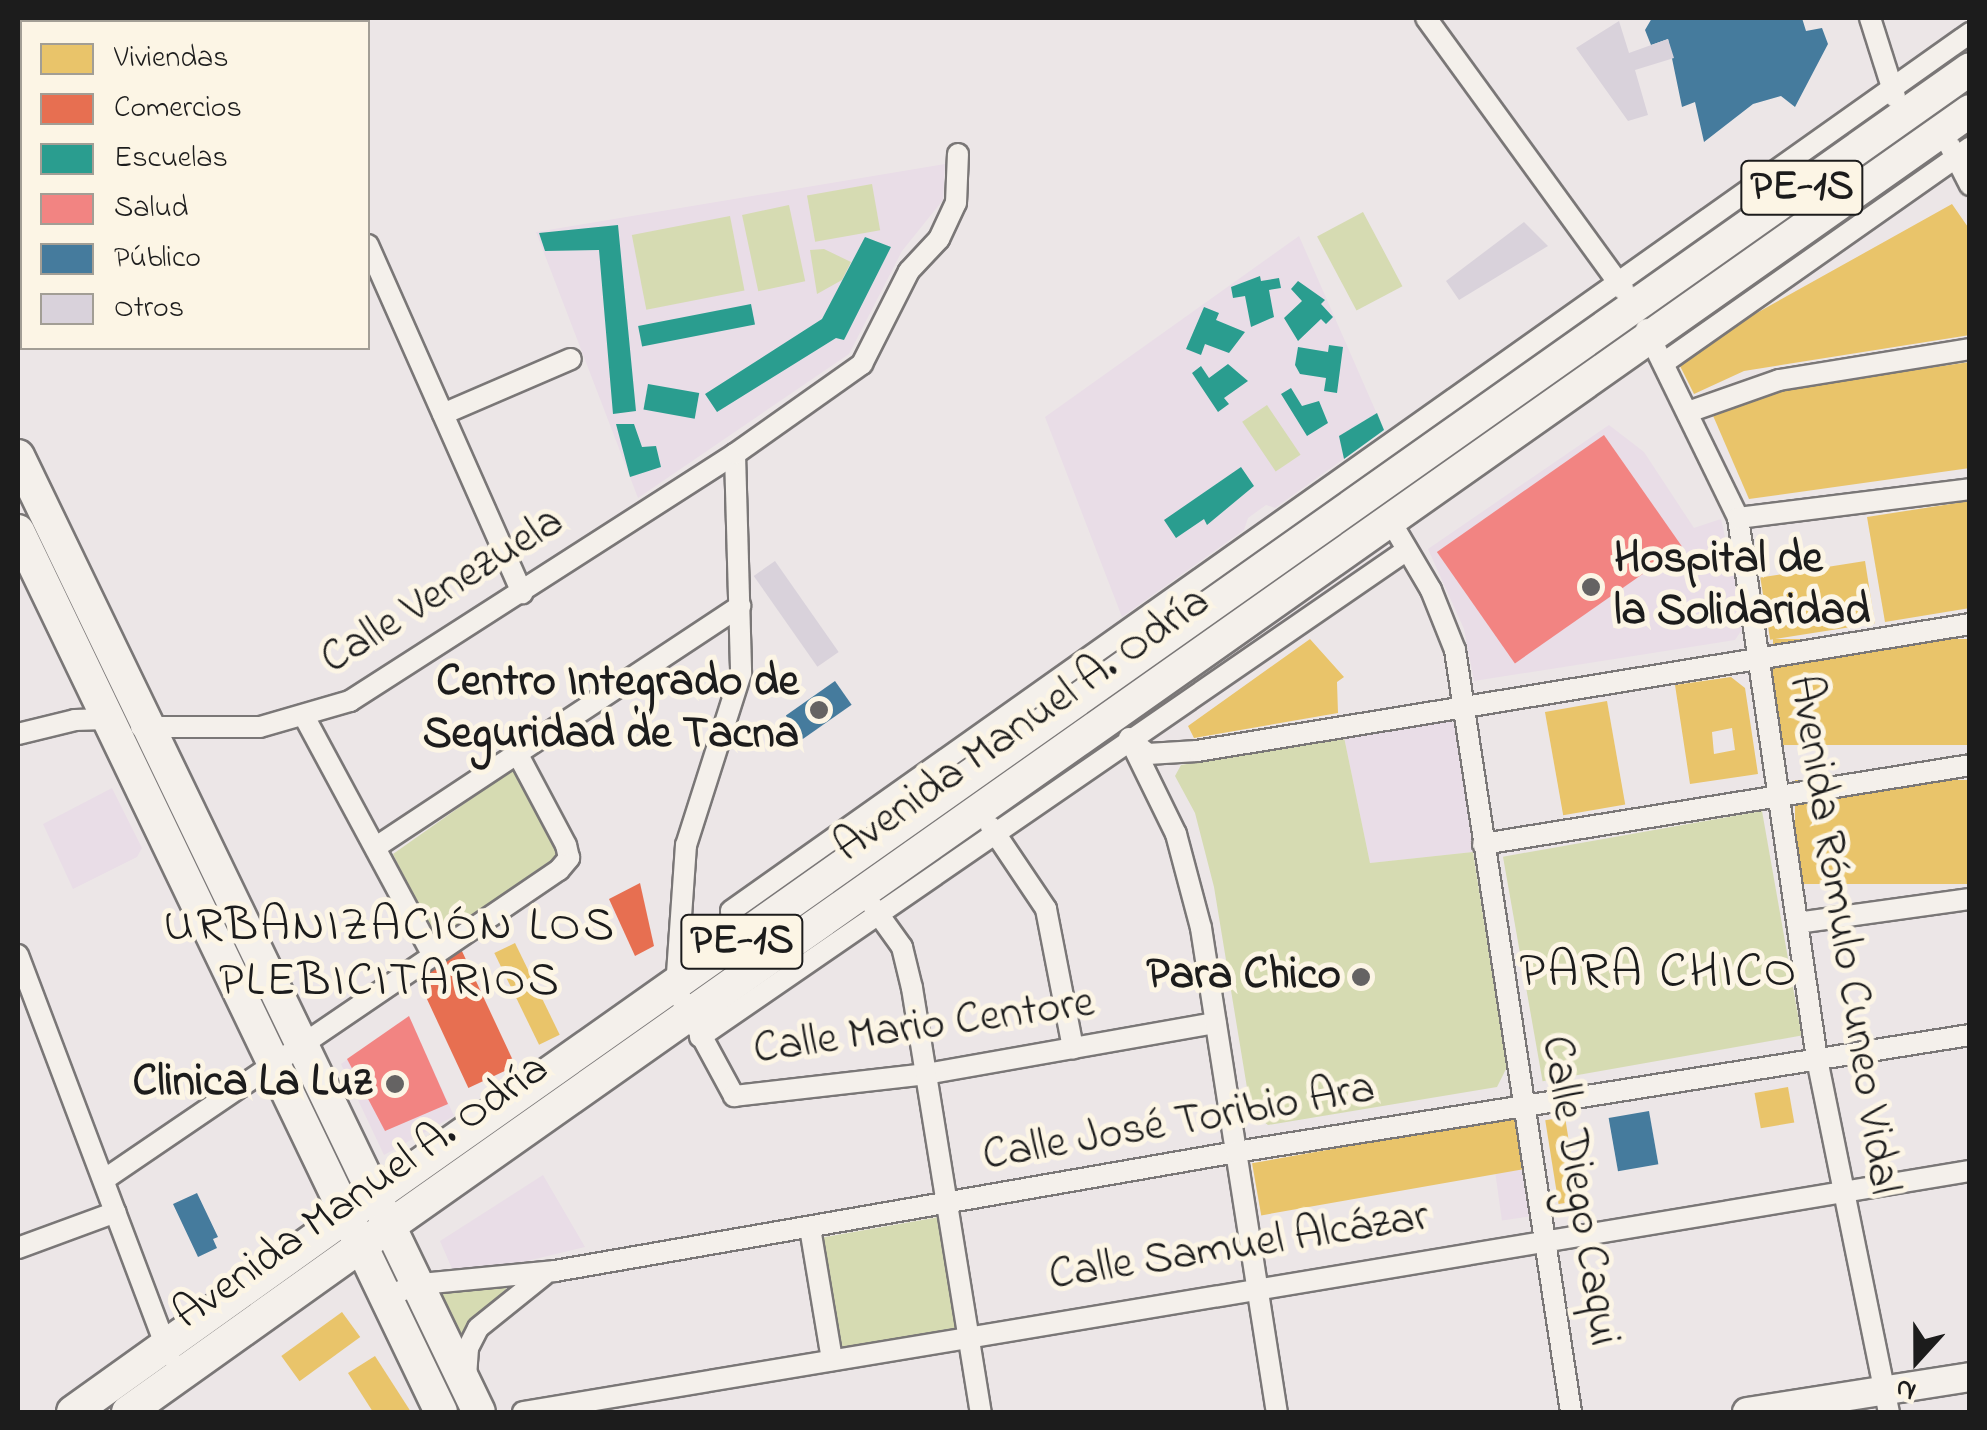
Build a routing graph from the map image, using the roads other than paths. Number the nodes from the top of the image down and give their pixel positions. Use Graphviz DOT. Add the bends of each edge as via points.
graph roads {
  1 [pos="1426,18"];
  2 [pos="1870,18"];
  3 [pos="1970,33"];
  4 [pos="1970,69"];
  5 [pos="1940,90"];
  6 [pos="1897,102"];
  7 [pos="1959,133"];
  8 [pos="958,154"];
  9 [pos="1970,185"];
  10 [pos="370,250"];
  11 [pos="1626,295"];
  12 [pos="1970,349"];
  13 [pos="1658,350"];
  14 [pos="571,359"];
  15 [pos="1691,411"];
  16 [pos="443,414"];
  17 [pos="735,454"];
  18 [pos="18,456"];
  19 [pos="1970,489"];
  20 [pos="1738,518"];
  21 [pos="18,530"];
  22 [pos="1399,536"];
  23 [pos="522,593"];
  24 [pos="740,606"];
  25 [pos="1970,624"];
  26 [pos="1757,656"];
  27 [pos="1099,668"];
  28 [pos="1466,707"];
  29 [pos="106,717"];
  30 [pos="305,718"];
  31 [pos="1124,727"];
  32 [pos="148,729"];
  33 [pos="18,734"];
  34 [pos="516,753"];
  35 [pos="1970,765"];
  36 [pos="948,776"];
  37 [pos="1780,796"];
  38 [pos="988,824"];
  39 [pos="1483,844"];
  40 [pos="376,848"];
  41 [pos="1970,899"];
  42 [pos="871,905"];
  43 [pos="1796,923"];
  44 [pos="18,955"];
  45 [pos="433,956"];
  46 [pos="688,1014"];
  47 [pos="1216,1024"];
  48 [pos="1970,1036"];
  49 [pos="1072,1048"];
  50 [pos="287,1052"];
  51 [pos="1817,1059"];
  52 [pos="926,1074"];
  53 [pos="1526,1106"];
  54 [pos="1236,1152"];
  55 [pos="1970,1170"];
  56 [pos="105,1179"];
  57 [pos="1842,1190"];
  58 [pos="948,1204"];
  59 [pos="360,1206"];
  60 [pos="116,1212"];
  61 [pos="391,1228"];
  62 [pos="810,1228"];
  63 [pos="1542,1239"];
  64 [pos="361,1246"];
  65 [pos="18,1248"];
  66 [pos="555,1271"];
  67 [pos="421,1284"];
  68 [pos="1257,1286"];
  69 [pos="386,1296"];
  70 [pos="969,1333"];
  71 [pos="832,1360"];
  72 [pos="172,1362"];
  73 [pos="1970,1377"];
  74 [pos="473,1400"];
  75 [pos="1885,1402"];
  76 [pos="73,1412"];
  77 [pos="128,1412"];
  78 [pos="441,1412"];
  79 [pos="524,1412"];
  80 [pos="981,1412"];
  81 [pos="1277,1412"];
  82 [pos="1571,1412"];
  83 [pos="1747,1412"];
  1 -- 11 [label="street, Avenida Rómulo Cuneo Vidal"];
  2 -- 6 [label="street"];
  3 -- 6 [label="street, Avenida Manuel A. Odría"];
  4 -- 5 [label="main road, Avenida Manuel A. Odría / PE-1S"];
  5 -- 6 [label="main road, Avenida Manuel A. Odría / PE-1S"];
  5 -- 7 [label="main road"];
  6 -- 11 [label="main road, Avenida Manuel A. Odría / PE-1S"];
  7 -- 9 [label="street"];
  7 -- 13 [label="main road, Avenida Manuel A. Odría / PE-1S"];
  8 -- 17 [label="street, Calle Venezuela" via="956,203 939,238 909,271 862,364"];
  10 -- 16 [label="street"];
  11 -- 13 [label="street, Avenida Rómulo Cuneo Vidal"];
  11 -- 27 [label="main road, Avenida Manuel A. Odría / PE-1S"];
  12 -- 15 [label="street" via="1780,380"];
  13 -- 15 [label="street, Avenida Rómulo Cuneo Vidal"];
  13 -- 22 [label="main road, Avenida Manuel A. Odría / PE-1S"];
  14 -- 16 [label="street"];
  15 -- 20 [label="street, Avenida Rómulo Cuneo Vidal"];
  16 -- 23 [label="street"];
  17 -- 23 [label="street, Calle Venezuela"];
  17 -- 24 [label="street"];
  18 -- 32 [label="main road"];
  19 -- 20 [label="street"];
  20 -- 26 [label="street, Avenida Rómulo Cuneo Vidal"];
  21 -- 29 [label="main road"];
  22 -- 28 [label="street, Calle Diego Caqui" via="1448,624"];
  22 -- 31 [label="main road, Avenida Manuel A. Odría / PE-1S"];
  23 -- 30 [label="street, Calle Venezuela" via="402,672"];
  24 -- 34 [label="street"];
  24 -- 46 [label="street" via="736,694 686,844"];
  25 -- 26 [label="street"];
  26 -- 28 [label="street"];
  26 -- 37 [label="street, Avenida Rómulo Cuneo Vidal"];
  27 -- 31 [label="street"];
  27 -- 36 [label="main road, Avenida Manuel A. Odría / PE-1S"];
  28 -- 31 [label="street" via="1173,754 1148,754"];
  28 -- 39 [label="street, Calle Diego Caqui"];
  29 -- 32 [label="street, Calle Venezuela"];
  29 -- 33 [label="street, Calle Venezuela"];
  29 -- 50 [label="main road"];
  30 -- 32 [label="street, Calle Venezuela" via="260,728"];
  30 -- 40 [label="street"];
  31 -- 38 [label="main road, Avenida Manuel A. Odría / PE-1S"];
  31 -- 47 [label="street" via="1184,856"];
  32 -- 50 [label="main road"];
  34 -- 40 [label="street"];
  34 -- 45 [label="street" via="569,858"];
  35 -- 37 [label="street"];
  36 -- 38 [label="street"];
  36 -- 46 [label="main road, Avenida Manuel A. Odría / PE-1S" via="735,947"];
  37 -- 39 [label="street"];
  37 -- 43 [label="street, Avenida Rómulo Cuneo Vidal"];
  38 -- 42 [label="main road, Avenida Manuel A. Odría / PE-1S"];
  38 -- 49 [label="street" via="1046,909"];
  39 -- 53 [label="street, Calle Diego Caqui"];
  40 -- 45 [label="street"];
  41 -- 43 [label="street"];
  42 -- 46 [label="main road, Avenida Manuel A. Odría / PE-1S"];
  42 -- 52 [label="street" via="908,968"];
  43 -- 51 [label="street, Avenida Rómulo Cuneo Vidal"];
  44 -- 56 [label="street"];
  45 -- 50 [label="street"];
  46 -- 52 [label="street, Calle Mario Centore" via="734,1096"];
  46 -- 59 [label="main road, Avenida Manuel A. Odría / PE-1S"];
  46 -- 61 [label="main road, Avenida Manuel A. Odría / PE-1S"];
  47 -- 49 [label="street, Calle Mario Centore"];
  47 -- 54 [label="street"];
  48 -- 51 [label="street, Calle José Toribio Ara"];
  49 -- 52 [label="street, Calle Mario Centore"];
  50 -- 56 [label="street"];
  50 -- 59 [label="main road"];
  51 -- 53 [label="street, Calle José Toribio Ara"];
  51 -- 57 [label="street, Avenida Rómulo Cuneo Vidal"];
  52 -- 58 [label="street"];
  53 -- 54 [label="street, Calle José Toribio Ara"];
  53 -- 63 [label="street, Calle Diego Caqui"];
  54 -- 58 [label="street, Calle José Toribio Ara"];
  54 -- 68 [label="street"];
  55 -- 57 [label="street, Calle Samuel Alcázar"];
  56 -- 60 [label="street"];
  57 -- 63 [label="street, Calle Samuel Alcázar"];
  57 -- 75 [label="street, Avenida Rómulo Cuneo Vidal"];
  58 -- 62 [label="street, Calle José Toribio Ara"];
  58 -- 70 [label="street"];
  59 -- 61 [label="main road"];
  59 -- 64 [label="main road"];
  59 -- 72 [label="main road, Avenida Manuel A. Odría"];
  60 -- 65 [label="street"];
  60 -- 72 [label="street"];
  61 -- 64 [label="main road, Avenida Manuel A. Odría"];
  61 -- 67 [label="main road"];
  62 -- 66 [label="street, Calle José Toribio Ara"];
  62 -- 71 [label="street"];
  63 -- 68 [label="street, Calle Samuel Alcázar"];
  63 -- 82 [label="street, Calle Diego Caqui"];
  64 -- 69 [label="main road"];
  64 -- 72 [label="main road, Avenida Manuel A. Odría"];
  66 -- 67 [label="street, Calle José Toribio Ara"];
  66 -- 74 [label="street, Calle José Toribio Ara" via="515,1293 478,1328 468,1348"];
  67 -- 69 [label="street, Calle José Toribio Ara"];
  67 -- 74 [label="main road"];
  68 -- 70 [label="street, Calle Samuel Alcázar"];
  68 -- 81 [label="street"];
  69 -- 78 [label="main road"];
  70 -- 71 [label="street, Calle Samuel Alcázar"];
  70 -- 80 [label="street"];
  71 -- 79 [label="street, Calle Samuel Alcázar"];
  72 -- 76 [label="main road, Avenida Manuel A. Odría"];
  72 -- 77 [label="main road, Avenida Manuel A. Odría"];
  73 -- 75 [label="main road"];
  75 -- 83 [label="main road"];
}
